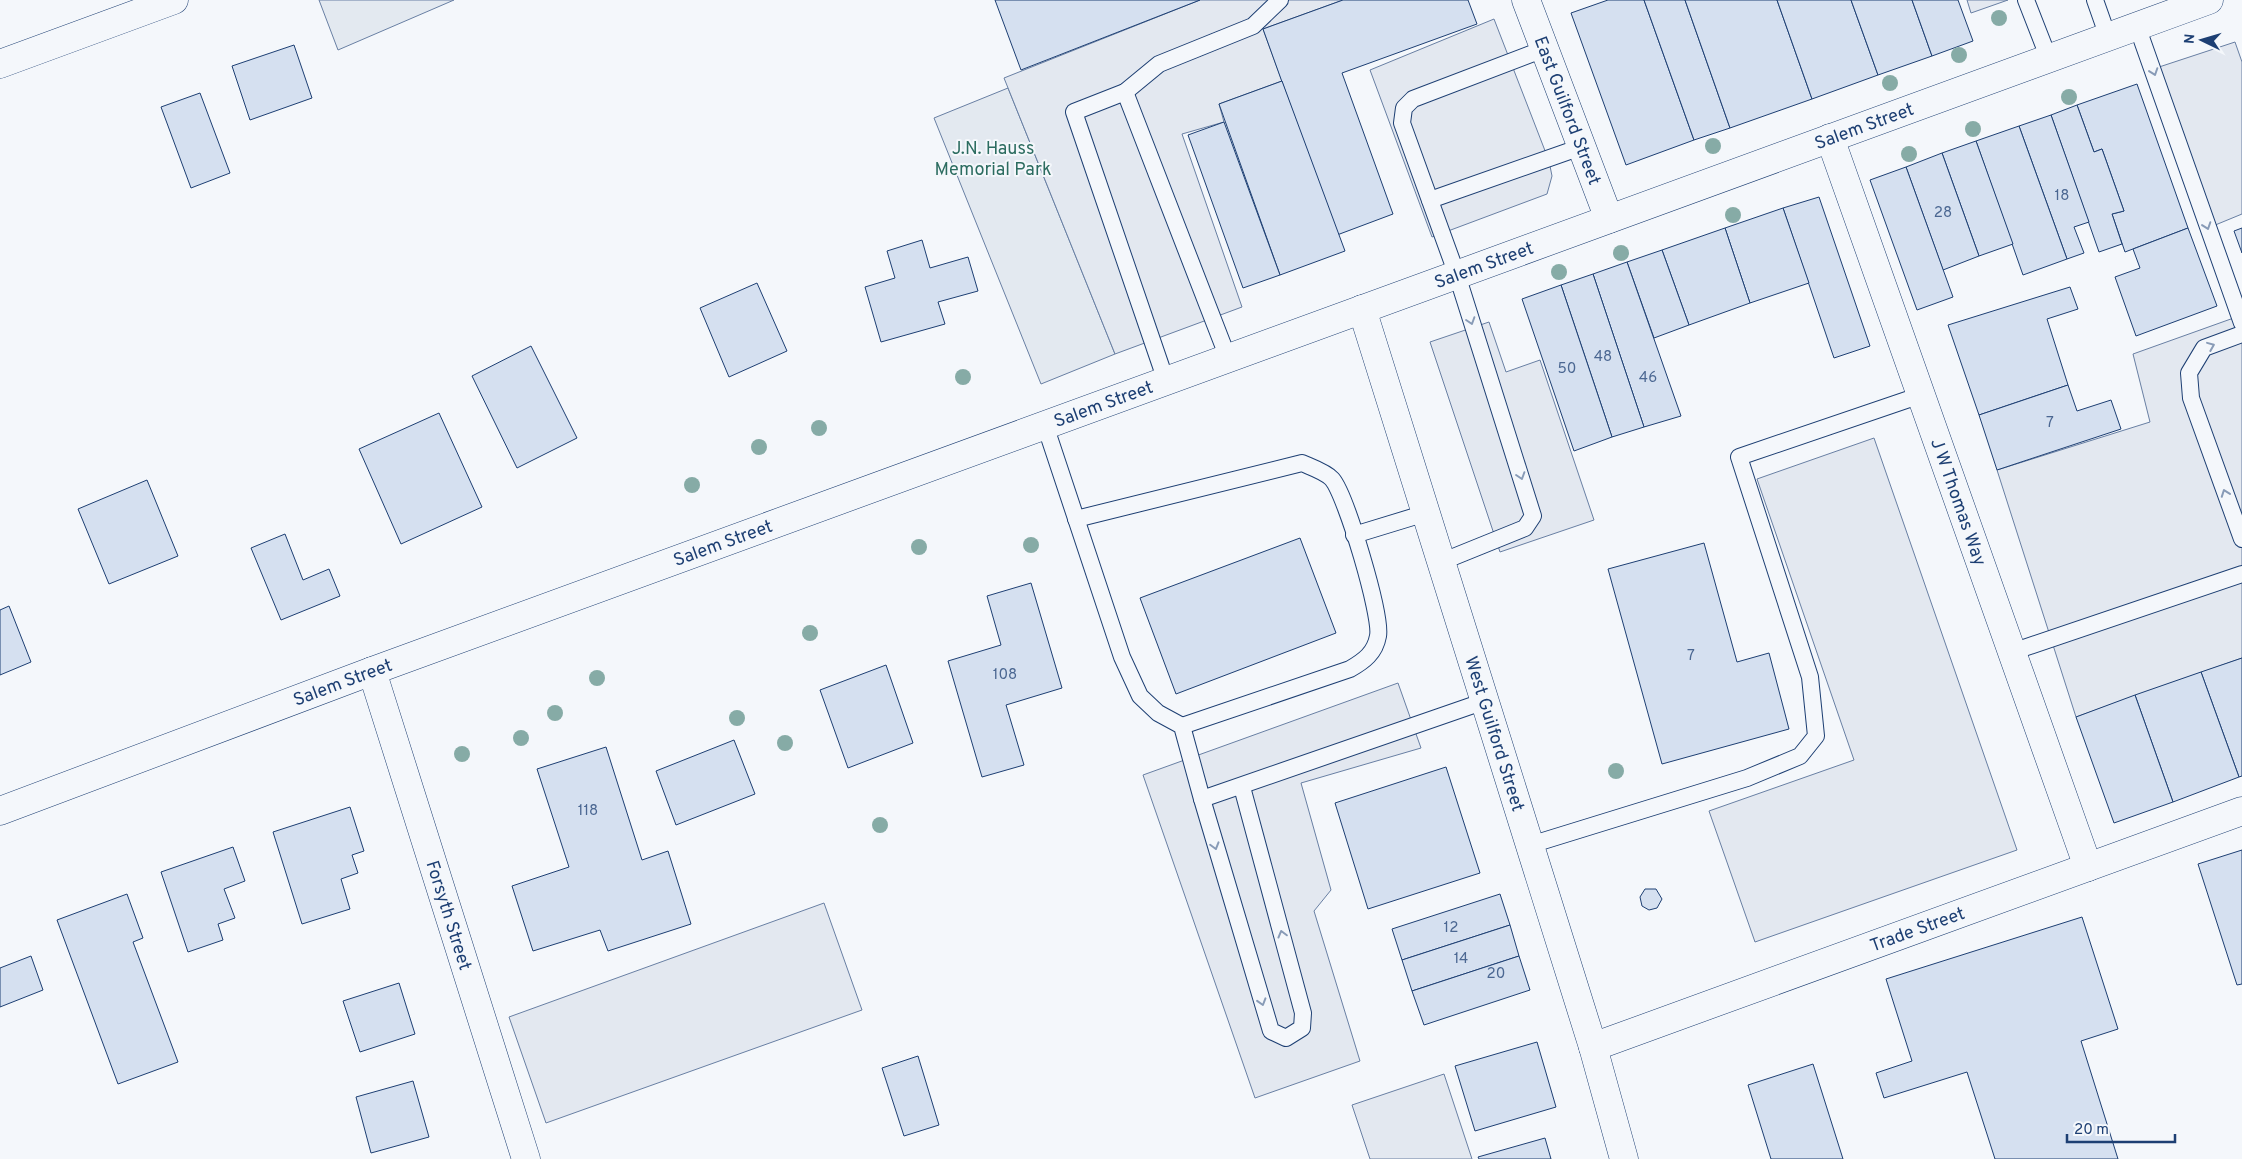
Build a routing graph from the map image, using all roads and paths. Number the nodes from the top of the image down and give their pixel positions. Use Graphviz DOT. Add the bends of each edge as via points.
graph roads {
  1 [pos="174,0"];
  2 [pos="1280,0"];
  3 [pos="1526,0"];
  4 [pos="2026,0"];
  5 [pos="2096,0"];
  6 [pos="2209,0"];
  7 [pos="2138,26"];
  8 [pos="2108,37"];
  9 [pos="1544,49"];
  10 [pos="2049,59"];
  11 [pos="0,64"];
  12 [pos="1125,92"];
  13 [pos="1830,138"];
  14 [pos="1581,147"];
  15 [pos="1430,200"];
  16 [pos="1609,219"];
  17 [pos="1457,275"];
  18 [pos="1362,309"];
  19 [pos="2242,323"];
  20 [pos="2242,334"];
  21 [pos="1228,358"];
  22 [pos="1166,381"];
  23 [pos="1921,396"];
  24 [pos="1045,425"];
  25 [pos="1426,514"];
  26 [pos="1076,519"];
  27 [pos="1354,535"];
  28 [pos="2242,539"];
  29 [pos="1441,562"];
  30 [pos="2242,574"];
  31 [pos="2012,652"];
  32 [pos="372,671"];
  33 [pos="1485,701"];
  34 [pos="1182,726"];
  35 [pos="1242,787"];
  36 [pos="1202,799"];
  37 [pos="0,811"];
  38 [pos="2242,811"];
  39 [pos="1530,845"];
  40 [pos="2088,867"];
  41 [pos="1593,1047"];
  42 [pos="526,1159"];
  43 [pos="1624,1159"];
  1 -- 11 [label="street"];
  2 -- 12 [label="lane" via="1253,26 1158,64"];
  3 -- 9 [label="street, East Guilford Street"];
  4 -- 10 [label="lane"];
  5 -- 8 [label="lane"];
  6 -- 7 [label="street, Salem Street"];
  7 -- 8 [label="street, Salem Street"];
  7 -- 19 [label="lane, one-way"];
  8 -- 10 [label="street, Salem Street"];
  9 -- 14 [label="street, East Guilford Street"];
  9 -- 15 [label="lane" via="1413,99 1404,108 1402,123"];
  10 -- 13 [label="street, Salem Street"];
  12 -- 21 [label="lane"];
  12 -- 22 [label="lane" via="1074,112"];
  13 -- 16 [label="street, Salem Street"];
  13 -- 23 [label="street, J W Thomas Way"];
  14 -- 15 [label="lane"];
  14 -- 16 [label="street, East Guilford Street"];
  15 -- 17 [label="lane"];
  16 -- 17 [label="street, Salem Street"];
  17 -- 18 [label="street, Salem Street"];
  17 -- 29 [label="lane, one-way" via="1533,516 1525,528"];
  18 -- 21 [label="street, Salem Street"];
  18 -- 25 [label="street, West Guilford Street"];
  28 -- 20 [label="lane, one-way" via="2191,398 2190,373 2204,348"];
  21 -- 22 [label="street, Salem Street"];
  22 -- 24 [label="street, Salem Street"];
  23 -- 31 [label="street, J W Thomas Way"];
  23 -- 39 [label="lane" via="1738,457 1810,677 1816,736 1800,756 1738,781"];
  24 -- 26 [label="lane"];
  24 -- 32 [label="street, Salem Street"];
  25 -- 27 [label="lane"];
  25 -- 29 [label="street, West Guilford Street"];
  26 -- 27 [label="lane" via="1302,463 1332,478 1345,502"];
  26 -- 34 [label="lane" via="1122,657 1140,696 1158,714"];
  27 -- 34 [label="lane" via="1375,606 1378,635 1369,658 1350,669"];
  29 -- 33 [label="street, West Guilford Street"];
  30 -- 31 [label="lane"];
  31 -- 40 [label="street, J W Thomas Way"];
  32 -- 37 [label="street, Salem Street"];
  32 -- 42 [label="street, Forsyth Street"];
  33 -- 35 [label="lane"];
  33 -- 39 [label="street, West Guilford Street"];
  34 -- 36 [label="lane"];
  35 -- 36 [label="lane"];
  36 -- 35 [label="lane, one-way" via="1271,1031 1286,1038 1302,1028 1303,1013"];
  38 -- 40 [label="street, Trade Street"];
  39 -- 41 [label="street, West Guilford Street"];
  40 -- 41 [label="street, Trade Street"];
  41 -- 43 [label="street, West Guilford Street"];
}
